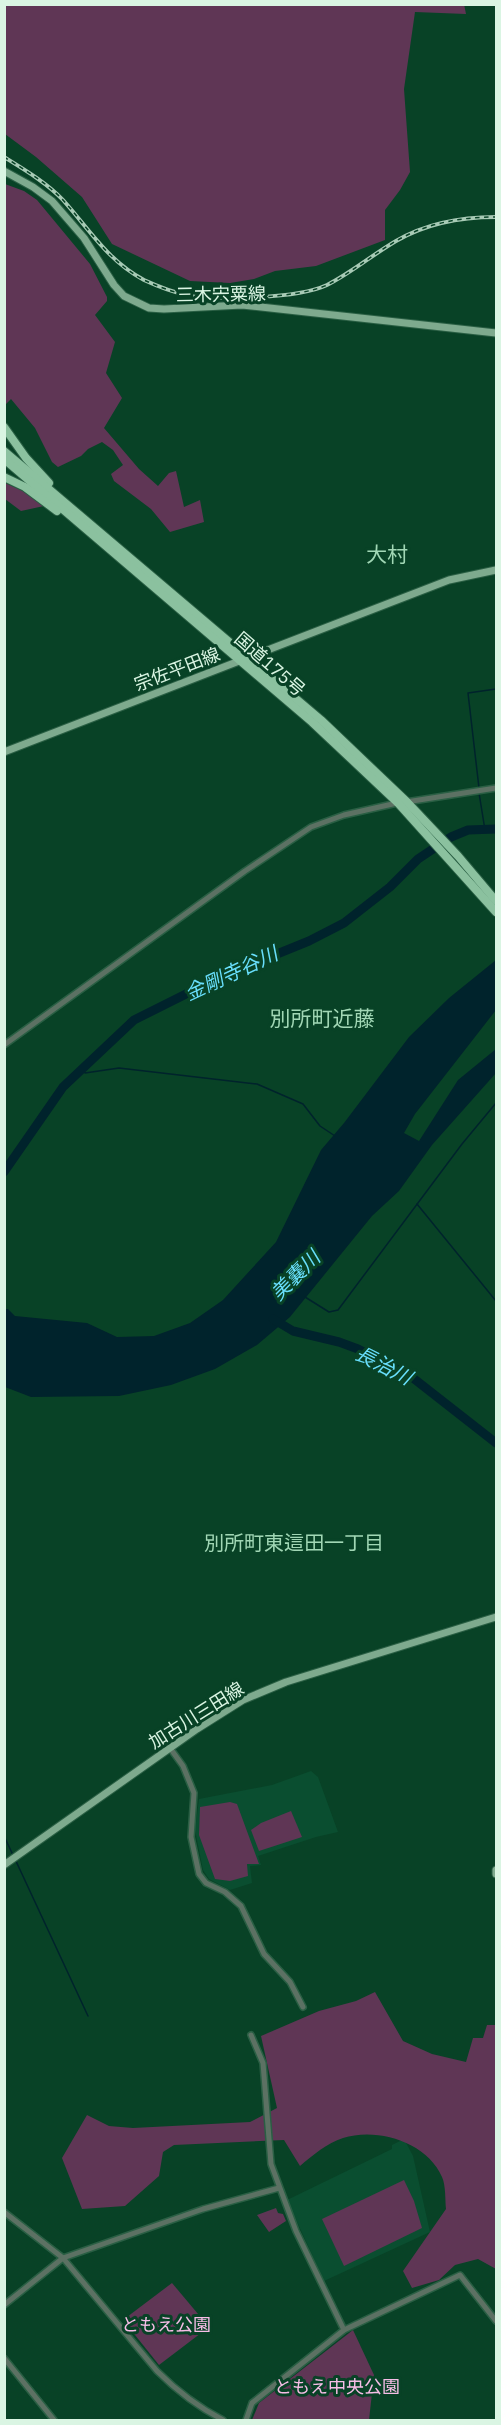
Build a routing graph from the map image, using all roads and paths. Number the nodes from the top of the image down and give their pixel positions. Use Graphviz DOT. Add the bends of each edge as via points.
graph roads {
  1 [pos="4,171"];
  2 [pos="496,333"];
  3 [pos="4,427"];
  4 [pos="4,451"];
  5 [pos="4,459"];
  6 [pos="4,477"];
  7 [pos="68,504"];
  8 [pos="105,543"];
  9 [pos="496,570"];
  10 [pos="245,659"];
  11 [pos="4,752"];
  12 [pos="496,788"];
  13 [pos="403,802"];
  14 [pos="495,906"];
  15 [pos="4,1045"];
  16 [pos="496,1617"];
  17 [pos="170,1748"];
  18 [pos="4,1865"];
  19 [pos="303,2007"];
  20 [pos="251,2035"];
  21 [pos="279,2188"];
  22 [pos="4,2212"];
  23 [pos="63,2258"];
  24 [pos="4,2305"];
  25 [pos="496,2321"];
  26 [pos="344,2330"];
  27 [pos="4,2358"];
  28 [pos="54,2421"];
  29 [pos="223,2421"];
  30 [pos="246,2421"];
  1 -- 2 [label="main road, 三木宍粟線" via="52,201 84,238 114,285 124,296 149,308 242,305"];
  3 -- 7 [label="highway"];
  4 -- 7 [label="highway"];
  5 -- 8 [label="highway"];
  6 -- 8 [label="highway" via="25,487"];
  7 -- 8 [label="highway"];
  8 -- 10 [label="highway, 国道175号"];
  9 -- 10 [label="main road, 宗佐平田線" via="449,580"];
  10 -- 11 [label="main road, 宗佐平田線"];
  10 -- 13 [label="highway, 国道175号"];
  12 -- 13 [label="street"];
  13 -- 14 [label="highway, 国道175号"];
  13 -- 15 [label="street" via="311,826"];
  16 -- 17 [label="main road, 加古川三田線" via="278,1685 224,1711"];
  17 -- 18 [label="main road, 加古川三田線"];
  17 -- 19 [label="street" via="194,1793 191,1837 199,1874 241,1906 264,1954 290,1982"];
  20 -- 21 [label="street" via="263,2063 269,2156"];
  21 -- 23 [label="street"];
  21 -- 26 [label="street"];
  22 -- 23 [label="street"];
  23 -- 24 [label="street"];
  23 -- 29 [label="street" via="157,2371 199,2407"];
  25 -- 26 [label="street" via="460,2275"];
  26 -- 30 [label="street" via="252,2403"];
  27 -- 28 [label="street"];
}
